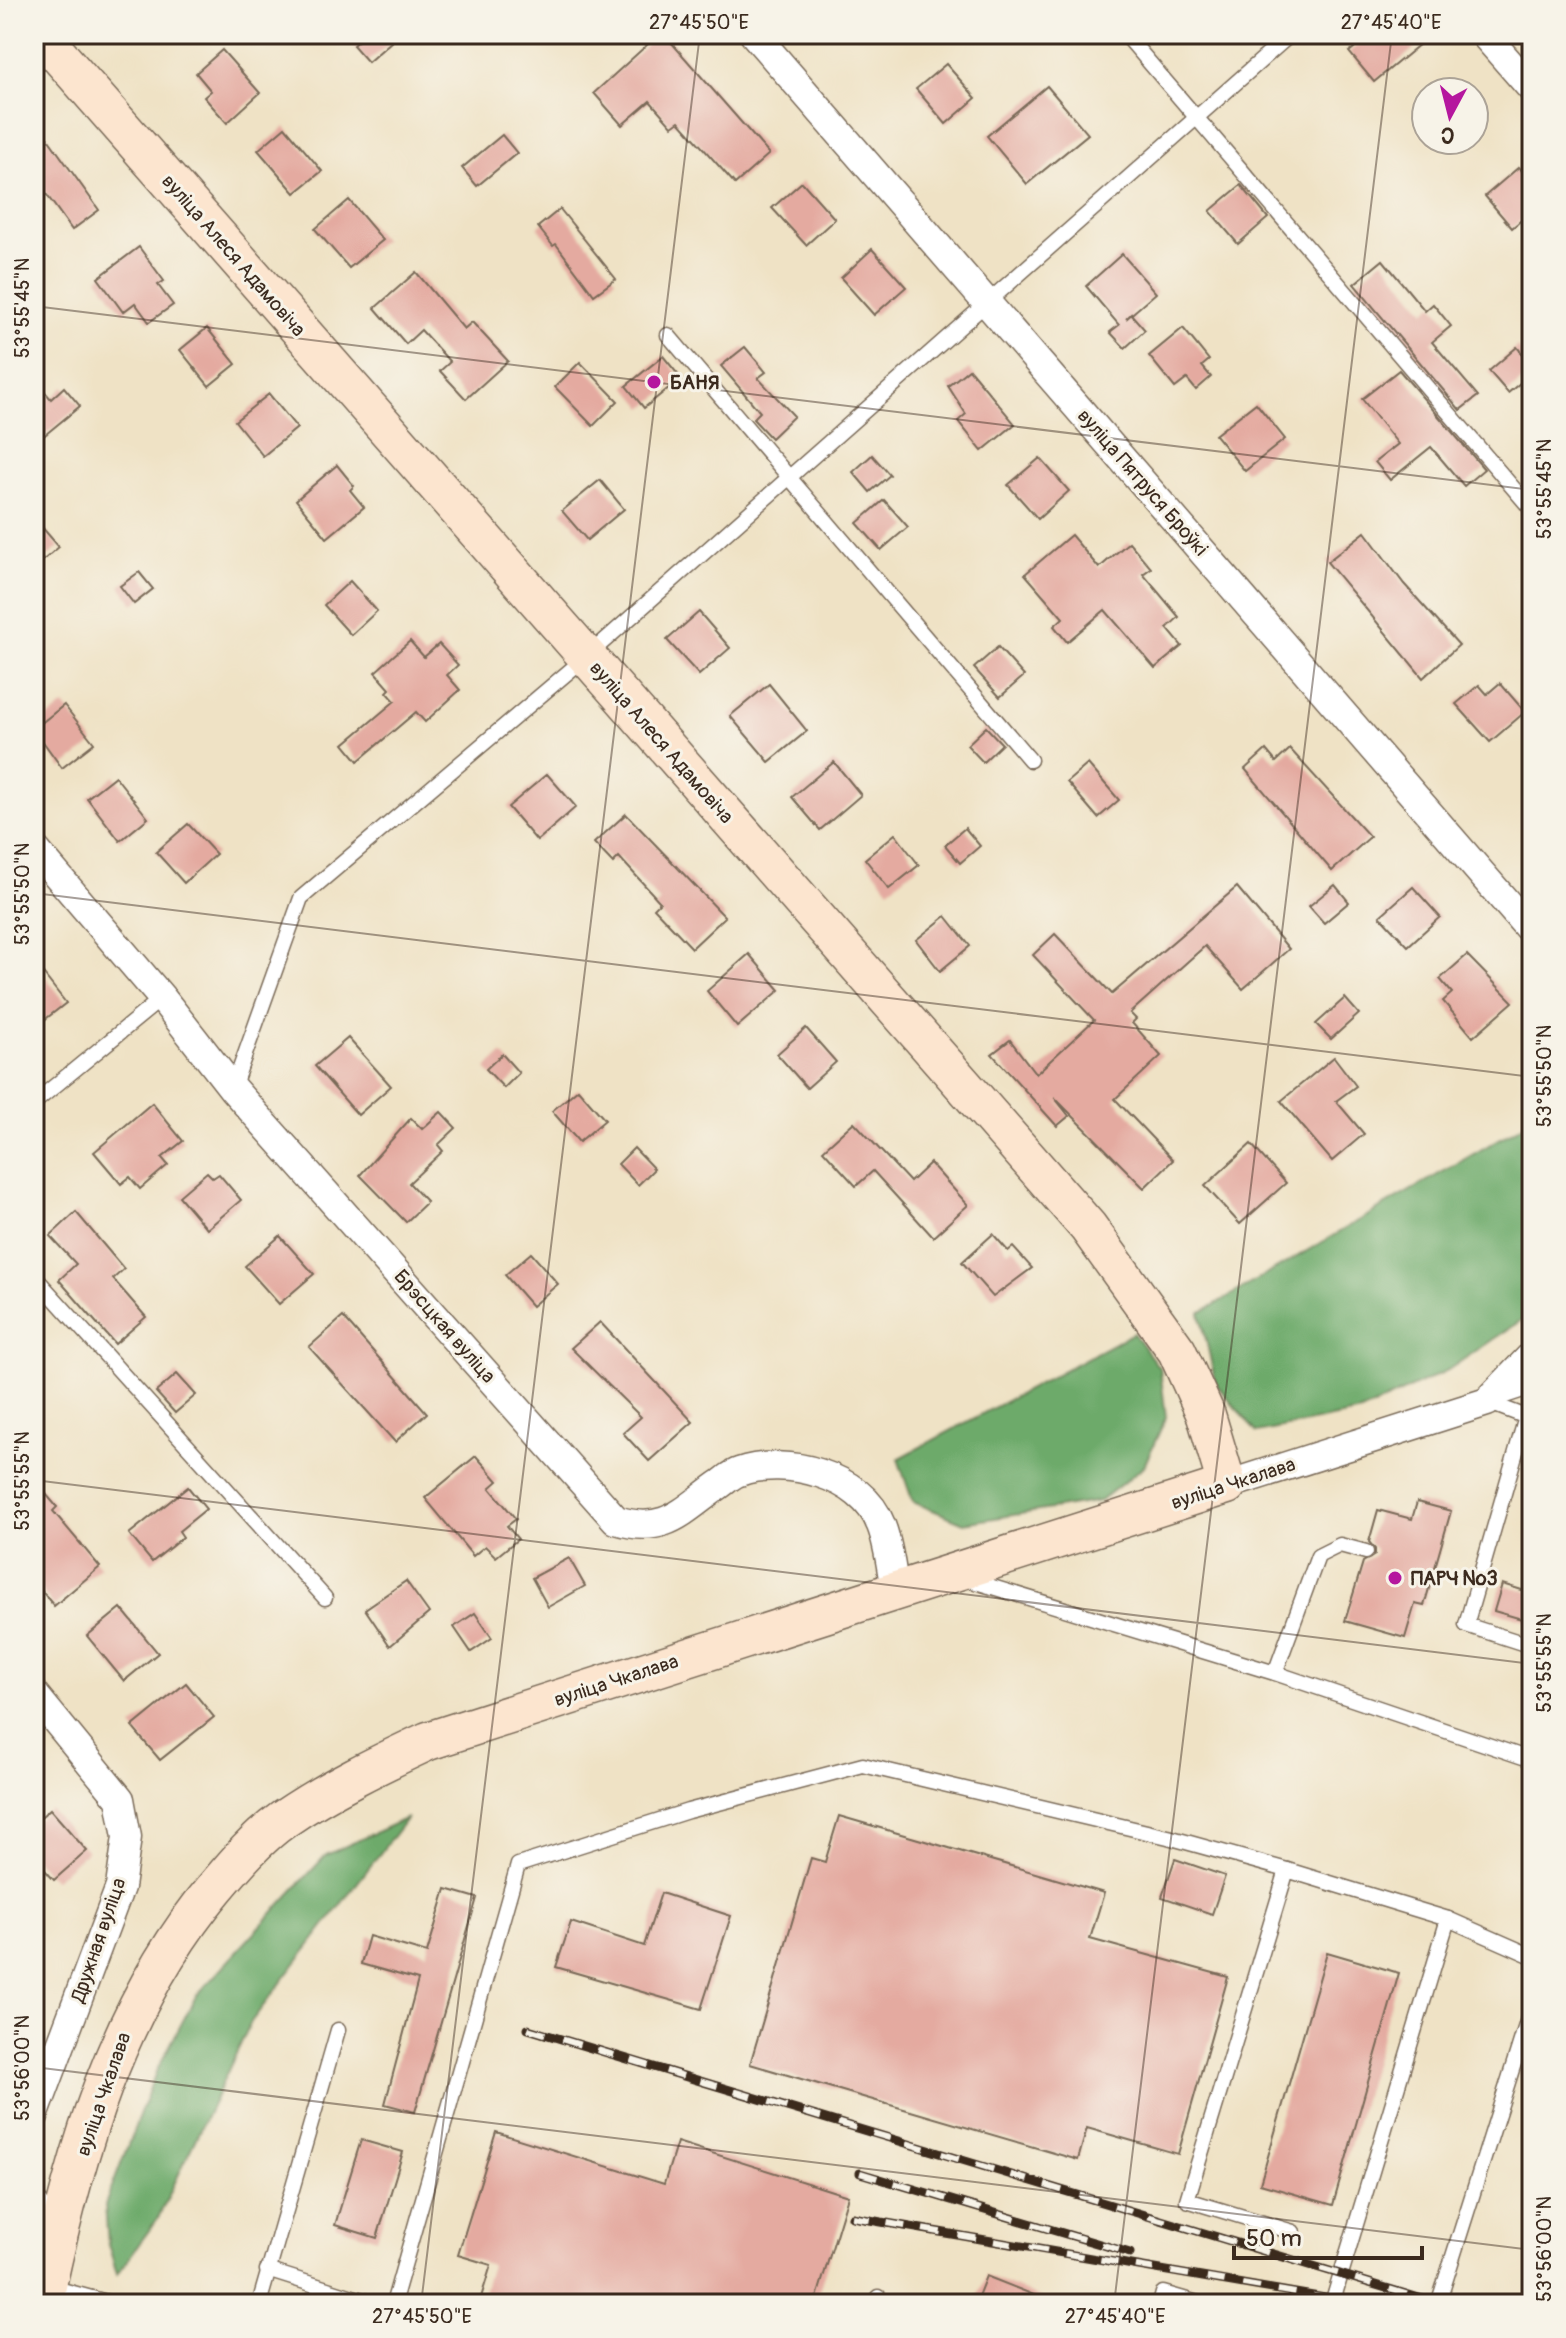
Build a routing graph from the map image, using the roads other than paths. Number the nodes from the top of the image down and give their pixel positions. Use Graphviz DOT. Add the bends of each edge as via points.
graph roads {
  1 [pos="40,34"];
  2 [pos="754,34"];
  3 [pos="1125,34"];
  4 [pos="1291,34"];
  5 [pos="1484,34"];
  6 [pos="1532,89"];
  7 [pos="1195,119"];
  8 [pos="988,303"];
  9 [pos="668,335"];
  10 [pos="792,476"];
  11 [pos="1532,510"];
  12 [pos="586,657"];
  13 [pos="1030,760"];
  14 [pos="34,848"];
  15 [pos="1532,932"];
  16 [pos="162,998"];
  17 [pos="233,1089"];
  18 [pos="34,1103"];
  19 [pos="34,1276"];
  20 [pos="1532,1355"];
  21 [pos="1532,1387"];
  22 [pos="1487,1402"];
  23 [pos="1529,1418"];
  24 [pos="1227,1485"];
  25 [pos="1366,1552"];
  26 [pos="950,1574"];
  27 [pos="895,1590"];
  28 [pos="325,1598"];
  29 [pos="1522,1643"];
  30 [pos="1275,1673"];
  31 [pos="34,1694"];
  32 [pos="1532,1760"];
  33 [pos="1287,1870"];
  34 [pos="1448,1919"];
  35 [pos="1532,1956"];
  36 [pos="1532,2006"];
  37 [pos="338,2030"];
  38 [pos="34,2116"];
  39 [pos="34,2205"];
  40 [pos="1293,2232"];
  41 [pos="57,2237"];
  42 [pos="267,2270"];
  43 [pos="44,2295"];
  44 [pos="114,2304"];
  45 [pos="259,2304"];
  46 [pos="375,2304"];
  47 [pos="393,2304"];
  48 [pos="1160,2304"];
  49 [pos="1201,2304"];
  50 [pos="1332,2304"];
  51 [pos="1438,2304"];
  1 -- 12 [label="street, вуліца Алеся Адамовіча"];
  2 -- 8 [label="street, вуліца Пятруся Броўкі"];
  3 -- 7 [label="lane"];
  4 -- 7 [label="lane"];
  5 -- 6 [label="street"];
  7 -- 8 [label="lane"];
  7 -- 11 [label="lane"];
  8 -- 10 [label="lane"];
  8 -- 15 [label="street, вуліца Пятруся Броўкі"];
  9 -- 10 [label="lane"];
  10 -- 12 [label="lane"];
  10 -- 13 [label="lane"];
  12 -- 17 [label="lane" via="301,898"];
  12 -- 24 [label="street, вуліца Алеся Адамовіча" via="1088,1227 1177,1351 1206,1415"];
  14 -- 16 [label="street, Брэсцкая вуліца"];
  16 -- 17 [label="street, Брэсцкая вуліца"];
  16 -- 18 [label="lane"];
  17 -- 27 [label="street, Брэсцкая вуліца" via="616,1520 641,1528 668,1522 737,1472 772,1465 804,1467 866,1501 881,1523"];
  19 -- 28 [label="lane"];
  20 -- 22 [label="street"];
  21 -- 22 [label="lane"];
  22 -- 23 [label="lane"];
  22 -- 24 [label="street, вуліца Чкалава"];
  23 -- 29 [label="lane" via="1466,1625"];
  24 -- 26 [label="street, вуліца Чкалава"];
  25 -- 30 [label="lane" via="1340,1545 1318,1556"];
  26 -- 27 [label="street, вуліца Чкалава"];
  26 -- 30 [label="lane"];
  27 -- 41 [label="street, вуліца Чкалава" via="428,1741 283,1820 245,1852 203,1902 145,1990 116,2046"];
  30 -- 32 [label="lane"];
  31 -- 38 [label="street, Дружная вуліца" via="120,1799 127,1837 120,1887"];
  33 -- 34 [label="lane"];
  33 -- 40 [label="lane" via="1187,2200"];
  33 -- 47 [label="lane" via="863,1765 688,1811 518,1865"];
  34 -- 35 [label="lane"];
  34 -- 50 [label="lane"];
  36 -- 51 [label="lane"];
  37 -- 42 [label="lane"];
  39 -- 41 [label="street"];
  41 -- 43 [label="street, вуліца Чкалава"];
  42 -- 45 [label="lane"];
  42 -- 46 [label="lane"];
  43 -- 44 [label="lane"];
  48 -- 49 [label="lane" via="1163,2293"];
}
